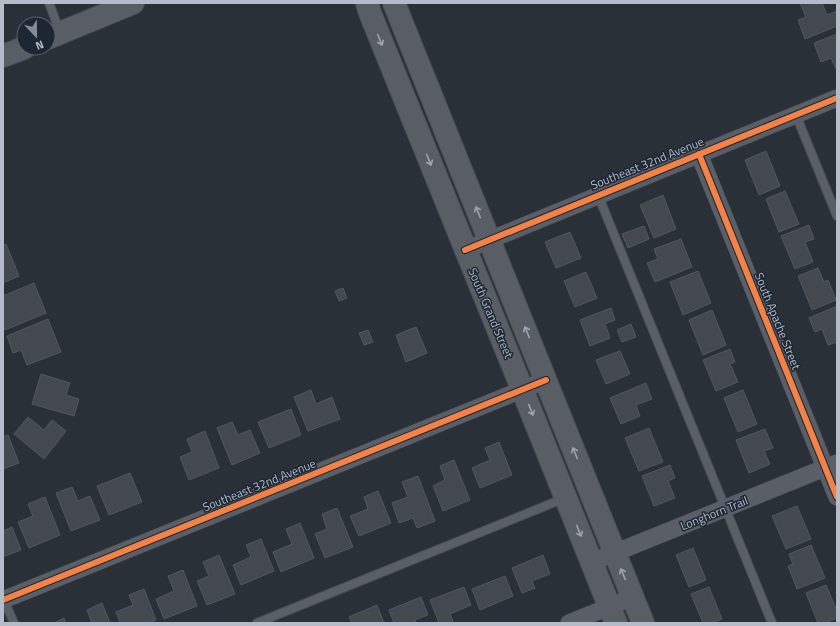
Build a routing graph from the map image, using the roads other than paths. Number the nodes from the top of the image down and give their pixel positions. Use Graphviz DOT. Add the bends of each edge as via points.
graph roads {
  1 [pos="49,3"];
  2 [pos="133,3"];
  3 [pos="367,3"];
  4 [pos="394,3"];
  5 [pos="51,16"];
  6 [pos="56,34"];
  7 [pos="16,51"];
  8 [pos="3,56"];
  9 [pos="837,98"];
  10 [pos="796,115"];
  11 [pos="698,154"];
  12 [pos="598,195"];
  13 [pos="837,216"];
  14 [pos="489,240"];
  15 [pos="465,250"];
  16 [pos="546,380"];
  17 [pos="523,390"];
  18 [pos="831,465"];
  19 [pos="837,497"];
  20 [pos="566,498"];
  21 [pos="726,508"];
  22 [pos="615,552"];
  23 [pos="592,562"];
  24 [pos="632,597"];
  25 [pos="3,600"];
  26 [pos="613,615"];
  27 [pos="14,623"];
  28 [pos="257,623"];
  29 [pos="569,623"];
  30 [pos="643,623"];
  31 [pos="772,623"];
  1 -- 5 [label="lane"];
  2 -- 6 [label="main road"];
  3 -- 15 [label="main road, South Grand Street, one-way"];
  14 -- 4 [label="main road, South Grand Street, one-way"];
  7 -- 8 [label="main road"];
  9 -- 10 [label="street, Southeast 32nd Avenue"];
  10 -- 11 [label="street, Southeast 32nd Avenue"];
  10 -- 13 [label="lane"];
  11 -- 12 [label="street, Southeast 32nd Avenue"];
  11 -- 18 [label="street, South Apache Street"];
  12 -- 14 [label="street, Southeast 32nd Avenue"];
  12 -- 21 [label="lane"];
  14 -- 15 [label="street, Southeast 32nd Avenue"];
  16 -- 14 [label="main road, South Grand Street, one-way"];
  15 -- 17 [label="main road, South Grand Street"];
  16 -- 17 [label="street, Southeast 32nd Avenue"];
  22 -- 16 [label="main road, South Grand Street, one-way"];
  17 -- 20 [label="main road, South Grand Street, one-way"];
  17 -- 25 [label="street, Southeast 32nd Avenue"];
  18 -- 19 [label="street, South Apache Street"];
  18 -- 21 [label="street, Longhorn Trail"];
  20 -- 23 [label="main road, South Grand Street, one-way"];
  20 -- 28 [label="lane"];
  21 -- 22 [label="street, Longhorn Trail"];
  21 -- 31 [label="lane"];
  22 -- 23 [label="street, Longhorn Trail"];
  24 -- 22 [label="main road, South Grand Street, one-way"];
  23 -- 26 [label="main road, South Grand Street"];
  24 -- 26 [label="street"];
  24 -- 30 [label="main road, South Grand Street"];
  25 -- 27 [label="lane"];
  26 -- 29 [label="street"];
}
